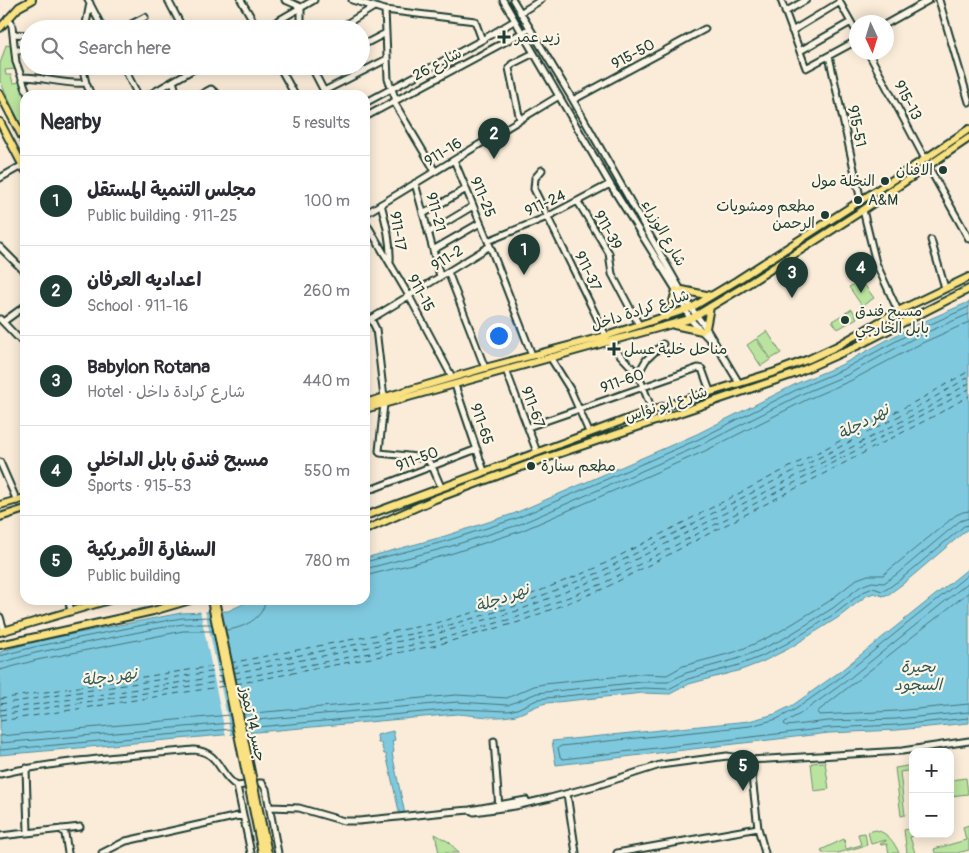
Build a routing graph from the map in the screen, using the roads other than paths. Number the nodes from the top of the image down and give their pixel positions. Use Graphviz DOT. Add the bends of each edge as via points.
graph roads {
  1 [pos="32,0"];
  2 [pos="168,0"];
  3 [pos="241,0"];
  4 [pos="285,0"];
  5 [pos="314,0"];
  6 [pos="352,0"];
  7 [pos="503,0"];
  8 [pos="513,0"];
  9 [pos="541,0"];
  10 [pos="781,0"];
  11 [pos="806,0"];
  12 [pos="929,0"];
  13 [pos="939,0"];
  14 [pos="840,1"];
  15 [pos="89,2"];
  16 [pos="301,7"];
  17 [pos="374,8"];
  18 [pos="385,10"];
  19 [pos="520,12"];
  20 [pos="785,12"];
  21 [pos="145,17"];
  22 [pos="8,18"];
  23 [pos="849,18"];
  24 [pos="86,20"];
  25 [pos="98,20"];
  26 [pos="139,20"];
  27 [pos="178,20"];
  28 [pos="253,20"];
  29 [pos="279,20"];
  30 [pos="301,20"];
  31 [pos="353,20"];
  32 [pos="894,20"];
  33 [pos="514,21"];
  34 [pos="849,23"];
  35 [pos="0,28"];
  36 [pos="529,29"];
  37 [pos="705,29"];
  38 [pos="792,31"];
  39 [pos="386,33"];
  40 [pos="521,33"];
  41 [pos="13,34"];
  42 [pos="20,34"];
  43 [pos="0,36"];
  44 [pos="482,40"];
  45 [pos="370,41"];
  46 [pos="849,45"];
  47 [pos="15,50"];
  48 [pos="20,50"];
  49 [pos="800,51"];
  50 [pos="534,53"];
  51 [pos="829,56"];
  52 [pos="387,59"];
  53 [pos="872,60"];
  54 [pos="551,64"];
  55 [pos="370,68"];
  56 [pos="542,68"];
  57 [pos="20,71"];
  58 [pos="84,75"];
  59 [pos="128,75"];
  60 [pos="183,75"];
  61 [pos="284,75"];
  62 [pos="316,75"];
  63 [pos="358,75"];
  64 [pos="22,76"];
  65 [pos="173,81"];
  66 [pos="86,83"];
  67 [pos="391,89"];
  68 [pos="26,90"];
  69 [pos="89,90"];
  70 [pos="135,90"];
  71 [pos="158,90"];
  72 [pos="176,90"];
  73 [pos="292,90"];
  74 [pos="323,90"];
  75 [pos="330,90"];
  76 [pos="0,94"];
  77 [pos="559,96"];
  78 [pos="370,100"];
  79 [pos="573,100"];
  80 [pos="395,101"];
  81 [pos="969,102"];
  82 [pos="370,114"];
  83 [pos="520,120"];
  84 [pos="0,122"];
  85 [pos="969,129"];
  86 [pos="20,132"];
  87 [pos="969,138"];
  88 [pos="20,160"];
  89 [pos="454,160"];
  90 [pos="927,162"];
  91 [pos="20,170"];
  92 [pos="542,170"];
  93 [pos="435,171"];
  94 [pos="0,178"];
  95 [pos="415,183"];
  96 [pos="610,184"];
  97 [pos="466,188"];
  98 [pos="860,201"];
  99 [pos="578,202"];
  100 [pos="381,204"];
  101 [pos="473,206"];
  102 [pos="862,210"];
  103 [pos="370,211"];
  104 [pos="423,214"];
  105 [pos="547,218"];
  106 [pos="480,222"];
  107 [pos="370,229"];
  108 [pos="428,233"];
  109 [pos="969,239"];
  110 [pos="931,240"];
  111 [pos="489,244"];
  112 [pos="0,247"];
  113 [pos="433,250"];
  114 [pos="390,262"];
  115 [pos="20,267"];
  116 [pos="448,272"];
  117 [pos="440,276"];
  118 [pos="969,277"];
  119 [pos="945,288"];
  120 [pos="969,289"];
  121 [pos="679,290"];
  122 [pos="409,296"];
  123 [pos="712,296"];
  124 [pos="710,307"];
  125 [pos="20,309"];
  126 [pos="689,309"];
  127 [pos="898,311"];
  128 [pos="698,315"];
  129 [pos="666,317"];
  130 [pos="370,318"];
  131 [pos="690,319"];
  132 [pos="2,321"];
  133 [pos="370,322"];
  134 [pos="672,324"];
  135 [pos="639,325"];
  136 [pos="704,330"];
  137 [pos="607,339"];
  138 [pos="20,340"];
  139 [pos="663,344"];
  140 [pos="532,355"];
  141 [pos="550,357"];
  142 [pos="485,368"];
  143 [pos="506,370"];
  144 [pos="638,374"];
  145 [pos="452,378"];
  146 [pos="739,383"];
  147 [pos="455,384"];
  148 [pos="644,386"];
  149 [pos="710,391"];
  150 [pos="384,401"];
  151 [pos="370,402"];
  152 [pos="370,407"];
  153 [pos="580,408"];
  154 [pos="652,410"];
  155 [pos="528,427"];
  156 [pos="590,432"];
  157 [pos="477,450"];
  158 [pos="536,452"];
  159 [pos="0,462"];
  160 [pos="432,466"];
  161 [pos="484,471"];
  162 [pos="441,488"];
  163 [pos="370,489"];
  164 [pos="20,500"];
  165 [pos="17,501"];
  166 [pos="0,505"];
  167 [pos="20,511"];
  168 [pos="370,514"];
  169 [pos="0,517"];
  170 [pos="370,528"];
  171 [pos="70,605"];
  172 [pos="90,605"];
  173 [pos="168,605"];
  174 [pos="173,605"];
  175 [pos="212,605"];
  176 [pos="217,605"];
  177 [pos="71,610"];
  178 [pos="153,611"];
  179 [pos="0,617"];
  180 [pos="2,631"];
  181 [pos="0,645"];
  182 [pos="494,741"];
  183 [pos="969,741"];
  184 [pos="750,760"];
  185 [pos="26,768"];
  186 [pos="0,774"];
  187 [pos="238,786"];
  188 [pos="567,794"];
  189 [pos="499,806"];
  190 [pos="270,807"];
  191 [pos="243,815"];
  192 [pos="80,826"];
  193 [pos="758,828"];
  194 [pos="60,829"];
  195 [pos="28,832"];
  196 [pos="0,836"];
  197 [pos="68,853"];
  198 [pos="102,853"];
  199 [pos="251,853"];
  200 [pos="262,853"];
  201 [pos="268,853"];
  202 [pos="278,853"];
  203 [pos="576,853"];
  204 [pos="617,853"];
  205 [pos="766,853"];
  1 -- 22 [label="main road"];
  2 -- 27 [label="street"];
  3 -- 28 [label="street"];
  4 -- 16 [label="street"];
  5 -- 16 [label="street"];
  6 -- 17 [label="street"];
  7 -- 33 [label="street, شارع الوزراء"];
  8 -- 19 [label="street, شارع الوزراء"];
  9 -- 19 [label="street"];
  10 -- 20 [label="street"];
  11 -- 20 [label="street"];
  12 -- 32 [label="street"];
  13 -- 81 [label="street"];
  14 -- 23 [label="street"];
  14 -- 38 [label="street"];
  15 -- 24 [label="street"];
  15 -- 25 [label="street"];
  16 -- 29 [label="street"];
  16 -- 30 [label="street"];
  17 -- 18 [label="street"];
  17 -- 31 [label="street"];
  18 -- 39 [label="street"];
  18 -- 44 [label="street" via="475,21"];
  19 -- 36 [label="street, شارع الوزراء"];
  20 -- 38 [label="street"];
  21 -- 26 [label="street"];
  22 -- 35 [label="main road"];
  22 -- 41 [label="street"];
  33 -- 40 [label="street, شارع الوزراء"];
  33 -- 44 [label="street, شارع 26"];
  34 -- 49 [label="street"];
  35 -- 43 [label="main road"];
  36 -- 40 [label="street, شارع 26"];
  36 -- 54 [label="street, شارع الوزراء"];
  37 -- 79 [label="street, 915-50"];
  38 -- 49 [label="street"];
  39 -- 45 [label="street"];
  39 -- 52 [label="street"];
  40 -- 50 [label="street, شارع الوزراء"];
  40 -- 80 [label="street, شارع 26"];
  41 -- 42 [label="street"];
  41 -- 47 [label="street"];
  44 -- 67 [label="street, شارع 26"];
  46 -- 51 [label="street"];
  47 -- 48 [label="street"];
  47 -- 57 [label="street"];
  49 -- 51 [label="street" via="806,68"];
  50 -- 56 [label="street, شارع الوزراء"];
  50 -- 83 [label="street" via="510,68"];
  51 -- 98 [label="street, 915-51"];
  52 -- 55 [label="street"];
  52 -- 67 [label="street"];
  53 -- 90 [label="street, 915-13"];
  54 -- 56 [label="street"];
  54 -- 79 [label="street, شارع الوزراء"];
  56 -- 77 [label="street, شارع الوزراء"];
  58 -- 66 [label="street"];
  59 -- 70 [label="street"];
  60 -- 65 [label="street"];
  61 -- 73 [label="street"];
  62 -- 74 [label="street"];
  63 -- 75 [label="street"];
  64 -- 66 [label="street" via="68,84"];
  64 -- 68 [label="street"];
  65 -- 71 [label="street"];
  65 -- 72 [label="street"];
  66 -- 69 [label="street"];
  67 -- 78 [label="street, شارع 26"];
  67 -- 80 [label="street"];
  76 -- 86 [label="main road"];
  77 -- 83 [label="street, 911-16"];
  77 -- 96 [label="street, شارع الوزراء"];
  79 -- 121 [label="street, شارع الوزراء"];
  80 -- 82 [label="street, شارع 26"];
  80 -- 93 [label="street"];
  83 -- 89 [label="street, 911-16"];
  84 -- 88 [label="main road"];
  85 -- 90 [label="main road, شارع كرادة داخل"];
  87 -- 90 [label="main road, شارع كرادة داخل"];
  89 -- 93 [label="street, 911-16"];
  89 -- 97 [label="street, 911-25"];
  90 -- 98 [label="main road, شارع كرادة داخل"];
  90 -- 102 [label="main road, شارع كرادة داخل"];
  90 -- 109 [label="street, 915-13"];
  91 -- 94 [label="street"];
  92 -- 105 [label="street, 911-37" via="535,178 534,189"];
  93 -- 95 [label="street, 911-16"];
  95 -- 100 [label="street, 911-16"];
  95 -- 104 [label="street, 911-21"];
  96 -- 99 [label="street, 911-24"];
  96 -- 121 [label="street, شارع الوزراء"];
  97 -- 101 [label="street, 911-25"];
  97 -- 104 [label="street"];
  98 -- 123 [label="main road, شارع كرادة داخل"];
  99 -- 105 [label="street, 911-24"];
  99 -- 135 [label="street, 911-39" via="609,253 612,274"];
  100 -- 103 [label="street, 911-16"];
  100 -- 114 [label="street, 911-17"];
  101 -- 106 [label="street, 911-25"];
  101 -- 108 [label="street"];
  102 -- 124 [label="main road, شارع كرادة داخل"];
  102 -- 127 [label="street" via="876,263"];
  104 -- 108 [label="street, 911-21"];
  105 -- 111 [label="street, 911-24"];
  105 -- 137 [label="street, 911-37"];
  106 -- 111 [label="street, 911-25"];
  106 -- 113 [label="street"];
  107 -- 114 [label="street, 911-15"];
  108 -- 113 [label="street, 911-21"];
  110 -- 119 [label="street"];
  111 -- 116 [label="street, 911-2"];
  111 -- 140 [label="street, 911-25"];
  112 -- 115 [label="street"];
  113 -- 117 [label="street, 911-21"];
  114 -- 122 [label="street, 911-15"];
  116 -- 117 [label="street, 911-2"];
  116 -- 142 [label="street"];
  117 -- 122 [label="street, 911-2"];
  118 -- 119 [label="main road, شارع ابو نؤاس"];
  119 -- 127 [label="main road, شارع ابو نؤاس"];
  120 -- 170 [label="main road, شارع ابو نؤاس" via="794,374 540,460"];
  121 -- 123 [label="main road"];
  121 -- 126 [label="street, شارع الوزراء"];
  121 -- 129 [label="main road"];
  122 -- 130 [label="street, 911-2"];
  122 -- 145 [label="street, 911-15"];
  123 -- 126 [label="main road, شارع كرادة داخل"];
  124 -- 128 [label="main road, شارع كرادة داخل"];
  124 -- 136 [label="main road"];
  125 -- 132 [label="street"];
  126 -- 128 [label="street, شارع الوزراء"];
  126 -- 129 [label="main road, شارع كرادة داخل"];
  126 -- 131 [label="street, شارع الوزراء"];
  127 -- 146 [label="main road, شارع ابو نؤاس" via="824,353"];
  128 -- 131 [label="main road, شارع كرادة داخل"];
  128 -- 136 [label="street, شارع الوزراء"];
  129 -- 135 [label="main road, شارع كرادة داخل"];
  131 -- 134 [label="main road, شارع كرادة داخل"];
  131 -- 136 [label="street, شارع الوزراء"];
  132 -- 138 [label="street"];
  133 -- 150 [label="street" via="376,329"];
  134 -- 136 [label="main road"];
  134 -- 137 [label="main road, شارع كرادة داخل"];
  135 -- 137 [label="main road, شارع كرادة داخل"];
  136 -- 146 [label="street, شارع الوزراء"];
  137 -- 140 [label="main road, شارع كرادة داخل"];
  137 -- 141 [label="main road, شارع كرادة داخل"];
  137 -- 144 [label="street, 911-37"];
  139 -- 144 [label="street" via="646,360"];
  140 -- 142 [label="main road, شارع كرادة داخل"];
  141 -- 143 [label="main road, شارع كرادة داخل"];
  141 -- 153 [label="street"];
  142 -- 145 [label="main road, شارع كرادة داخل"];
  143 -- 147 [label="main road, شارع كرادة داخل"];
  143 -- 155 [label="street, 911-67"];
  144 -- 148 [label="street, 911-37"];
  145 -- 150 [label="main road, شارع كرادة داخل"];
  146 -- 149 [label="main road, شارع ابو نؤاس"];
  147 -- 150 [label="main road, شارع كرادة داخل"];
  147 -- 157 [label="street, 911-65"];
  148 -- 149 [label="street, 911-60" via="700,368"];
  148 -- 153 [label="street, 911-60"];
  148 -- 154 [label="street, 911-37"];
  149 -- 154 [label="main road, شارع ابو نؤاس"];
  150 -- 151 [label="main road, شارع كرادة داخل"];
  150 -- 152 [label="main road, شارع كرادة داخل"];
  150 -- 160 [label="street" via="380,453 426,458"];
  153 -- 155 [label="street, 911-60"];
  153 -- 156 [label="street"];
  154 -- 156 [label="main road, شارع ابو نؤاس"];
  155 -- 158 [label="street, 911-67"];
  156 -- 158 [label="main road, شارع ابو نؤاس"];
  157 -- 160 [label="street, 911-50"];
  157 -- 161 [label="street, 911-65"];
  158 -- 161 [label="main road, شارع ابو نؤاس"];
  159 -- 165 [label="street"];
  160 -- 162 [label="street"];
  160 -- 163 [label="street, 911-50"];
  161 -- 162 [label="main road, شارع ابو نؤاس"];
  162 -- 168 [label="main road, شارع ابو نؤاس"];
  164 -- 165 [label="main road"];
  165 -- 166 [label="main road"];
  167 -- 169 [label="main road"];
  171 -- 177 [label="street"];
  172 -- 177 [label="main road"];
  173 -- 178 [label="main road"];
  174 -- 178 [label="main road"];
  175 -- 200 [label="main road, جسر 14 تموز, bridge"];
  176 -- 201 [label="main road, جسر 14 تموز, bridge"];
  177 -- 180 [label="main road"];
  178 -- 181 [label="main road"];
  179 -- 180 [label="street"];
  182 -- 189 [label="street"];
  183 -- 184 [label="street" via="902,751"];
  184 -- 188 [label="street" via="727,756 660,765"];
  184 -- 193 [label="street"];
  185 -- 186 [label="street"];
  185 -- 187 [label="street" via="194,750 209,754 231,783"];
  185 -- 195 [label="street"];
  187 -- 190 [label="street" via="262,783"];
  187 -- 191 [label="street"];
  188 -- 189 [label="street"];
  188 -- 203 [label="street"];
  189 -- 190 [label="street" via="473,812 352,821 299,808"];
  190 -- 202 [label="street"];
  191 -- 198 [label="street" via="126,841"];
  191 -- 199 [label="street"];
  192 -- 194 [label="street"];
  193 -- 204 [label="street"];
  193 -- 205 [label="street"];
  194 -- 195 [label="street"];
  194 -- 197 [label="street" via="65,834"];
  195 -- 196 [label="street"];
}
